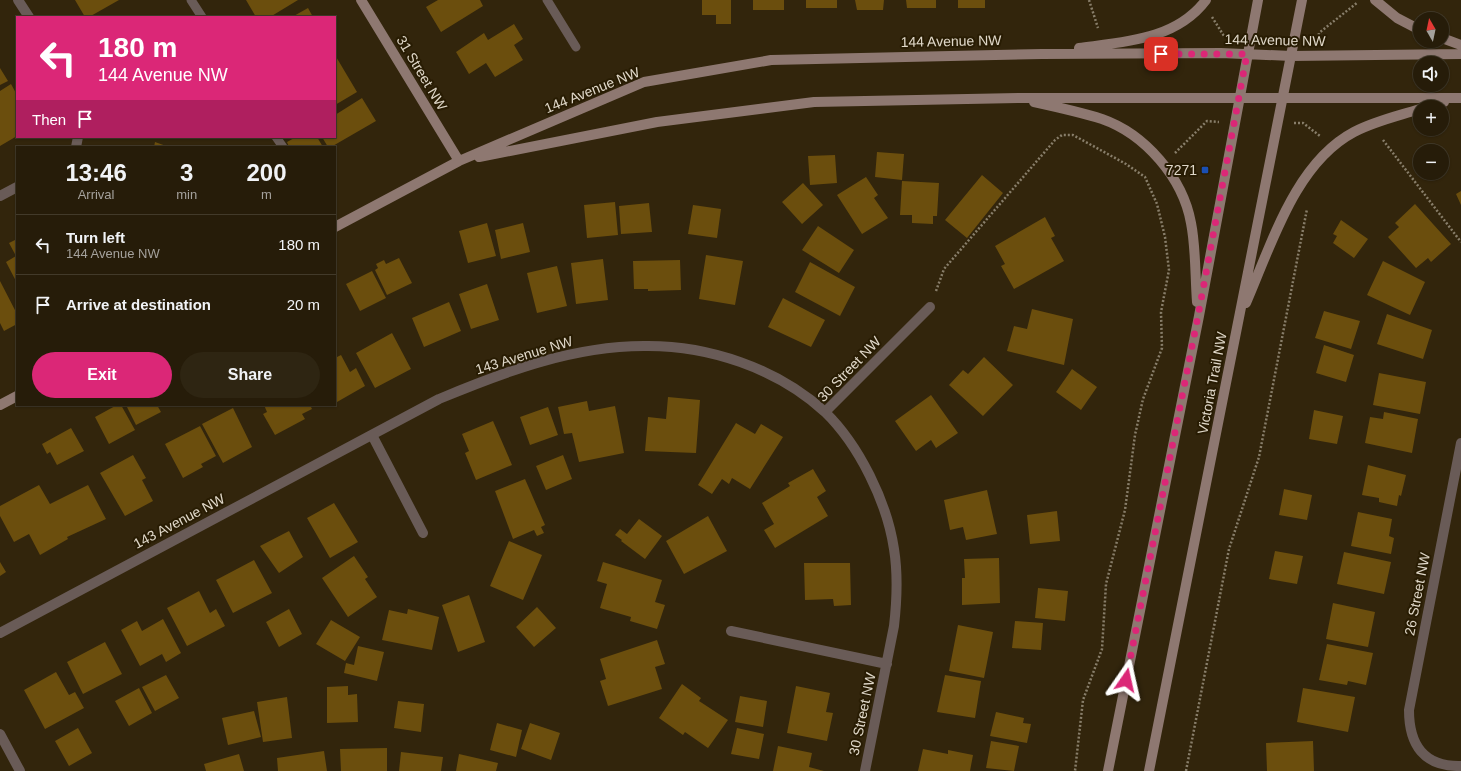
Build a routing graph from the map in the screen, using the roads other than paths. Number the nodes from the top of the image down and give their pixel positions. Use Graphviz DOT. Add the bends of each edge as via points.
graph roads {
  1 [pos="18,0"];
  2 [pos="191,0"];
  3 [pos="361,0"];
  4 [pos="547,0"];
  5 [pos="1206,0"];
  6 [pos="1258,0"];
  7 [pos="1302,0"];
  8 [pos="1375,0"];
  9 [pos="28,16"];
  10 [pos="201,16"];
  11 [pos="1413,26"];
  12 [pos="1449,40"];
  13 [pos="1461,44"];
  14 [pos="576,47"];
  15 [pos="1042,54"];
  16 [pos="1247,54"];
  17 [pos="1461,54"];
  18 [pos="1291,56"];
  19 [pos="1021,98"];
  20 [pos="1458,98"];
  21 [pos="1238,99"];
  22 [pos="1283,100"];
  23 [pos="1413,111"];
  24 [pos="459,161"];
  25 [pos="16,188"];
  26 [pos="0,196"];
  27 [pos="336,226"];
  28 [pos="930,307"];
  29 [pos="1198,316"];
  30 [pos="1238,322"];
  31 [pos="16,397"];
  32 [pos="0,405"];
  33 [pos="824,412"];
  34 [pos="372,435"];
  35 [pos="1461,443"];
  36 [pos="423,533"];
  37 [pos="731,631"];
  38 [pos="0,632"];
  39 [pos="887,664"];
  40 [pos="0,734"];
  41 [pos="1461,766"];
  42 [pos="20,771"];
  43 [pos="865,771"];
  44 [pos="1108,771"];
  45 [pos="1149,771"];
  1 -- 9 [label="street"];
  2 -- 10 [label="lane"];
  3 -- 24 [label="main road, 31 Street NW"];
  4 -- 14 [label="lane"];
  5 -- 15 [label="main road" via="1184,21 1162,33 1137,40"];
  6 -- 16 [label="main road, Victoria Trail NW"];
  7 -- 18 [label="main road, Victoria Trail NW"];
  8 -- 11 [label="main road"];
  12 -- 13 [label="main road"];
  15 -- 16 [label="main road, 144 Avenue NW"];
  15 -- 24 [label="main road, 144 Avenue NW" via="771,60 644,82"];
  16 -- 18 [label="main road, 144 Avenue NW"];
  16 -- 21 [label="main road, Victoria Trail NW"];
  17 -- 18 [label="main road, 144 Avenue NW"];
  18 -- 22 [label="main road, Victoria Trail NW"];
  19 -- 21 [label="main road, 144 Avenue NW"];
  19 -- 24 [label="main road, 144 Avenue NW" via="814,102 657,122"];
  19 -- 29 [label="main road" via="1103,120 1137,138 1164,163 1179,185 1191,222"];
  20 -- 22 [label="main road, 144 Avenue NW"];
  21 -- 22 [label="main road, 144 Avenue NW"];
  21 -- 29 [label="main road, Victoria Trail NW"];
  22 -- 30 [label="main road, Victoria Trail NW"];
  23 -- 30 [label="main road" via="1354,132 1333,146 1312,166 1287,209"];
  24 -- 27 [label="main road, 144 Avenue NW"];
  25 -- 26 [label="street"];
  28 -- 33 [label="street, 30 Street NW"];
  29 -- 44 [label="main road, Victoria Trail NW"];
  30 -- 45 [label="main road, Victoria Trail NW"];
  31 -- 32 [label="main road"];
  33 -- 34 [label="street, 143 Avenue NW" via="779,380 726,357 672,347 643,346 583,352 516,369 439,400"];
  33 -- 39 [label="street, 30 Street NW" via="840,430 867,471 888,523 894,549 897,603"];
  34 -- 36 [label="street"];
  34 -- 38 [label="street, 143 Avenue NW"];
  35 -- 41 [label="street, 26 Street NW" via="1409,710 1412,734 1418,748 1436,764"];
  37 -- 39 [label="street, 30 Street NW"];
  39 -- 43 [label="street, 30 Street NW"];
  40 -- 42 [label="street"];
}
